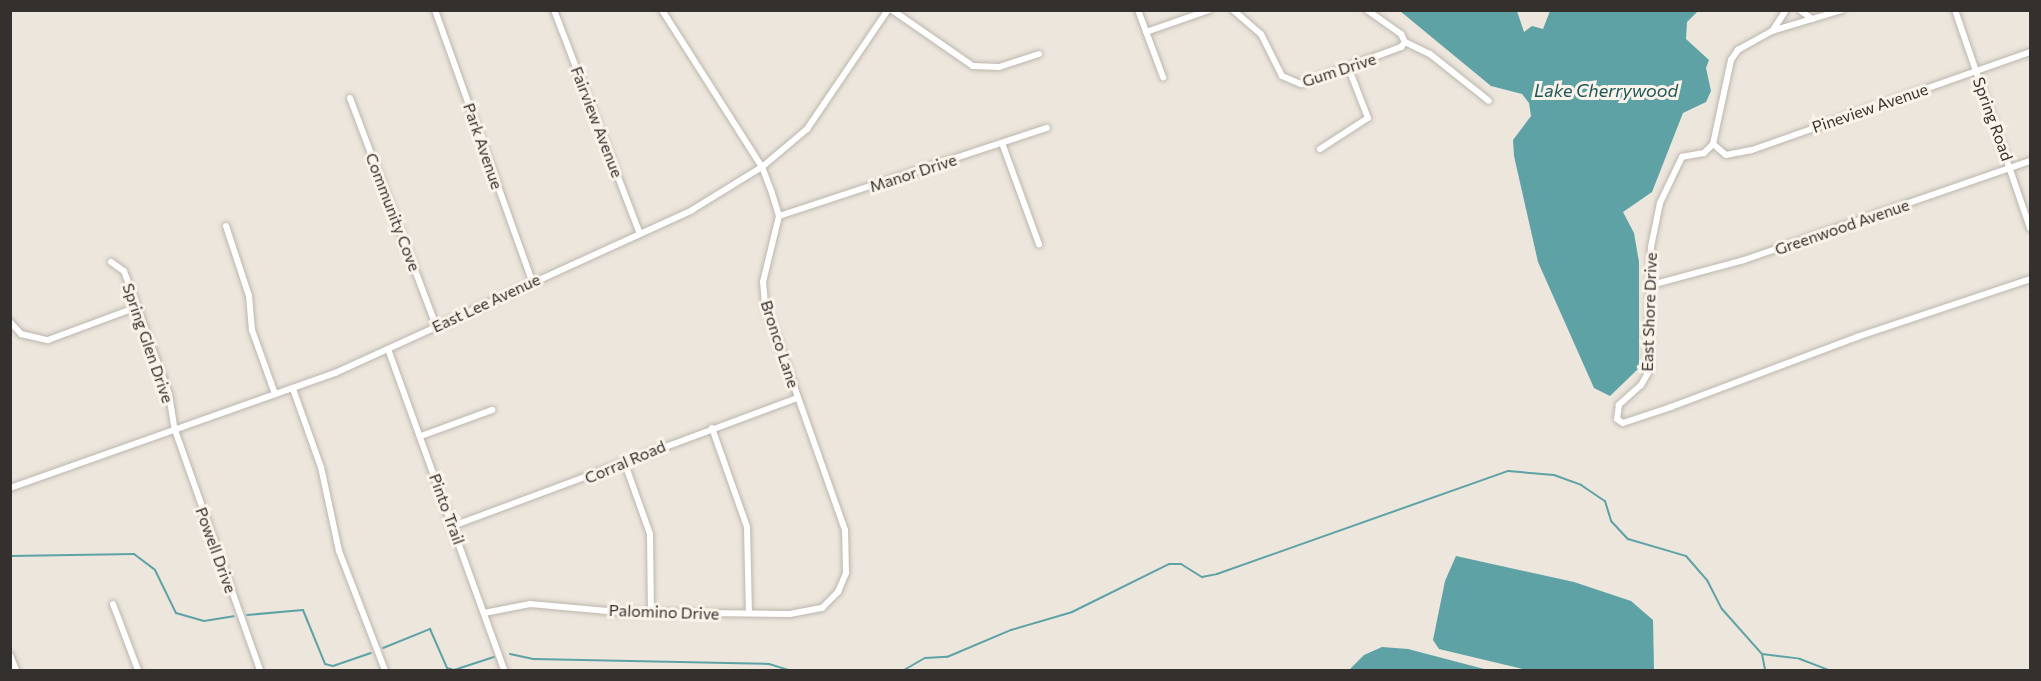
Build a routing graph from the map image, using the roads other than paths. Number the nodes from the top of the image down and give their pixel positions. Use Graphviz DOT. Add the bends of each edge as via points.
graph roads {
  1 [pos="435,10"];
  2 [pos="554,10"];
  3 [pos="662,10"];
  4 [pos="888,10"];
  5 [pos="892,10"];
  6 [pos="1138,10"];
  7 [pos="1209,10"];
  8 [pos="1233,10"];
  9 [pos="1367,10"];
  10 [pos="1786,10"];
  11 [pos="1800,10"];
  12 [pos="1842,10"];
  13 [pos="1954,10"];
  14 [pos="1812,19"];
  15 [pos="1772,31"];
  16 [pos="1146,32"];
  17 [pos="1405,42"];
  18 [pos="2031,52"];
  19 [pos="1039,54"];
  20 [pos="1349,69"];
  21 [pos="1975,71"];
  22 [pos="1164,77"];
  23 [pos="350,98"];
  24 [pos="1489,101"];
  25 [pos="1047,128"];
  26 [pos="1002,143"];
  27 [pos="1713,144"];
  28 [pos="1320,149"];
  29 [pos="2031,161"];
  30 [pos="762,166"];
  31 [pos="2010,168"];
  32 [pos="779,216"];
  33 [pos="226,226"];
  34 [pos="2031,228"];
  35 [pos="640,234"];
  36 [pos="1039,244"];
  37 [pos="111,262"];
  38 [pos="2031,279"];
  39 [pos="532,281"];
  40 [pos="1651,285"];
  41 [pos="137,307"];
  42 [pos="10,322"];
  43 [pos="435,325"];
  44 [pos="388,349"];
  45 [pos="293,389"];
  46 [pos="275,394"];
  47 [pos="797,398"];
  48 [pos="492,410"];
  49 [pos="712,428"];
  50 [pos="175,430"];
  51 [pos="421,435"];
  52 [pos="624,461"];
  53 [pos="10,488"];
  54 [pos="453,526"];
  55 [pos="838,592"];
  56 [pos="113,604"];
  57 [pos="484,613"];
  58 [pos="651,613"];
  59 [pos="749,614"];
  60 [pos="10,656"];
  61 [pos="16,670"];
  62 [pos="138,670"];
  63 [pos="260,670"];
  64 [pos="385,670"];
  65 [pos="504,670"];
  1 -- 39 [label="street, Park Avenue"];
  2 -- 35 [label="street, Fairview Avenue"];
  3 -- 30 [label="street"];
  4 -- 30 [label="street, East Lee Avenue" via="821,112 788,147"];
  5 -- 19 [label="street" via="973,66 999,67"];
  6 -- 16 [label="street"];
  7 -- 16 [label="street"];
  8 -- 20 [label="street, Gum Drive" via="1261,34 1278,71 1293,84"];
  9 -- 17 [label="street" via="1394,28"];
  10 -- 15 [label="street"];
  11 -- 14 [label="street"];
  12 -- 14 [label="street"];
  13 -- 21 [label="street, Spring Road"];
  14 -- 15 [label="street"];
  15 -- 27 [label="street" via="1738,50 1731,60"];
  16 -- 22 [label="street"];
  17 -- 20 [label="street, Gum Drive" via="1397,50"];
  17 -- 24 [label="street" via="1430,54"];
  18 -- 21 [label="street, Pineview Avenue"];
  20 -- 28 [label="street" via="1368,118"];
  21 -- 27 [label="street, Pineview Avenue" via="1742,153 1721,154"];
  21 -- 31 [label="street, Spring Road"];
  23 -- 43 [label="street, Community Cove"];
  25 -- 26 [label="street, Manor Drive"];
  26 -- 32 [label="street, Manor Drive"];
  26 -- 36 [label="street"];
  27 -- 40 [label="street, East Shore Drive" via="1704,153 1682,157 1664,194 1654,227"];
  29 -- 31 [label="street, Greenwood Avenue"];
  30 -- 32 [label="street"];
  30 -- 35 [label="street, East Lee Avenue" via="692,210"];
  31 -- 34 [label="street, Spring Road"];
  31 -- 40 [label="street, Greenwood Avenue" via="1744,260"];
  32 -- 47 [label="street, Bronco Lane" via="763,291"];
  33 -- 46 [label="street" via="249,296 252,330"];
  35 -- 39 [label="street, East Lee Avenue"];
  37 -- 41 [label="street, Spring Glen Drive" via="124,271"];
  38 -- 40 [label="street, East Shore Drive" via="1857,337 1623,423 1616,410 1648,373"];
  39 -- 43 [label="street, East Lee Avenue"];
  41 -- 42 [label="street" via="48,340 21,334"];
  41 -- 50 [label="street, Spring Glen Drive" via="169,394"];
  43 -- 44 [label="street, East Lee Avenue"];
  44 -- 45 [label="street, East Lee Avenue"];
  44 -- 51 [label="street, Pinto Trail"];
  45 -- 46 [label="street, East Lee Avenue"];
  45 -- 64 [label="street" via="321,467 339,550"];
  46 -- 50 [label="street, East Lee Avenue"];
  47 -- 49 [label="street, Corral Road"];
  47 -- 55 [label="street, Bronco Lane" via="847,537 848,563"];
  48 -- 51 [label="street"];
  49 -- 52 [label="street, Corral Road"];
  49 -- 59 [label="street" via="747,527"];
  50 -- 53 [label="street, East Lee Avenue"];
  50 -- 63 [label="street, Powell Drive"];
  51 -- 54 [label="street, Pinto Trail"];
  52 -- 54 [label="street, Corral Road"];
  52 -- 58 [label="street" via="649,526"];
  54 -- 57 [label="street, Pinto Trail"];
  55 -- 59 [label="street, Palomino Drive" via="816,610"];
  56 -- 62 [label="street"];
  57 -- 58 [label="street, Palomino Drive" via="530,604"];
  57 -- 65 [label="street, Pinto Trail"];
  58 -- 59 [label="street, Palomino Drive"];
  60 -- 61 [label="street"];
}
